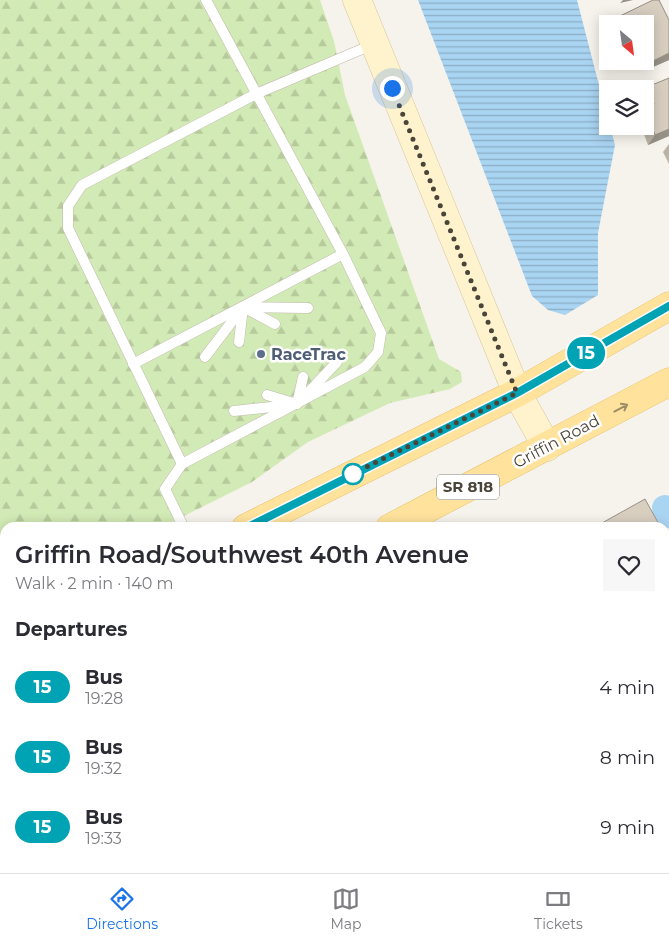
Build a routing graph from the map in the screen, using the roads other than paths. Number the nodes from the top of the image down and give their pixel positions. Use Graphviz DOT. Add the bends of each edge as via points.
graph roads {
  1 [pos="206,0"];
  2 [pos="357,0"];
  3 [pos="374,44"];
  4 [pos="256,94"];
  5 [pos="343,254"];
  6 [pos="669,306"];
  7 [pos="243,307"];
  8 [pos="308,308"];
  9 [pos="275,324"];
  10 [pos="239,342"];
  11 [pos="205,357"];
  12 [pos="337,362"];
  13 [pos="133,364"];
  14 [pos="303,377"];
  15 [pos="669,382"];
  16 [pos="517,393"];
  17 [pos="267,395"];
  18 [pos="297,404"];
  19 [pos="234,411"];
  20 [pos="547,447"];
  21 [pos="182,464"];
  22 [pos="181,522"];
  23 [pos="258,522"];
  24 [pos="402,522"];
  1 -- 4 [label="lane"];
  2 -- 3 [label="street"];
  3 -- 4 [label="lane"];
  3 -- 16 [label="street"];
  4 -- 5 [label="lane"];
  4 -- 13 [label="lane" via="82,185 68,206 68,228"];
  5 -- 7 [label="lane"];
  5 -- 18 [label="lane" via="381,333 378,352 365,367"];
  6 -- 16 [label="main road"];
  7 -- 8 [label="lane"];
  7 -- 9 [label="lane"];
  7 -- 10 [label="lane"];
  7 -- 11 [label="lane"];
  7 -- 13 [label="lane"];
  12 -- 18 [label="lane"];
  13 -- 21 [label="lane"];
  14 -- 18 [label="lane"];
  20 -- 15 [label="main road, Griffin Road / SR 818, one-way"];
  16 -- 20 [label="street"];
  16 -- 23 [label="main road"];
  17 -- 18 [label="lane"];
  18 -- 19 [label="lane"];
  18 -- 21 [label="lane"];
  20 -- 24 [label="main road, Griffin Road / SR 818"];
  21 -- 22 [label="lane" via="165,489"];
}
